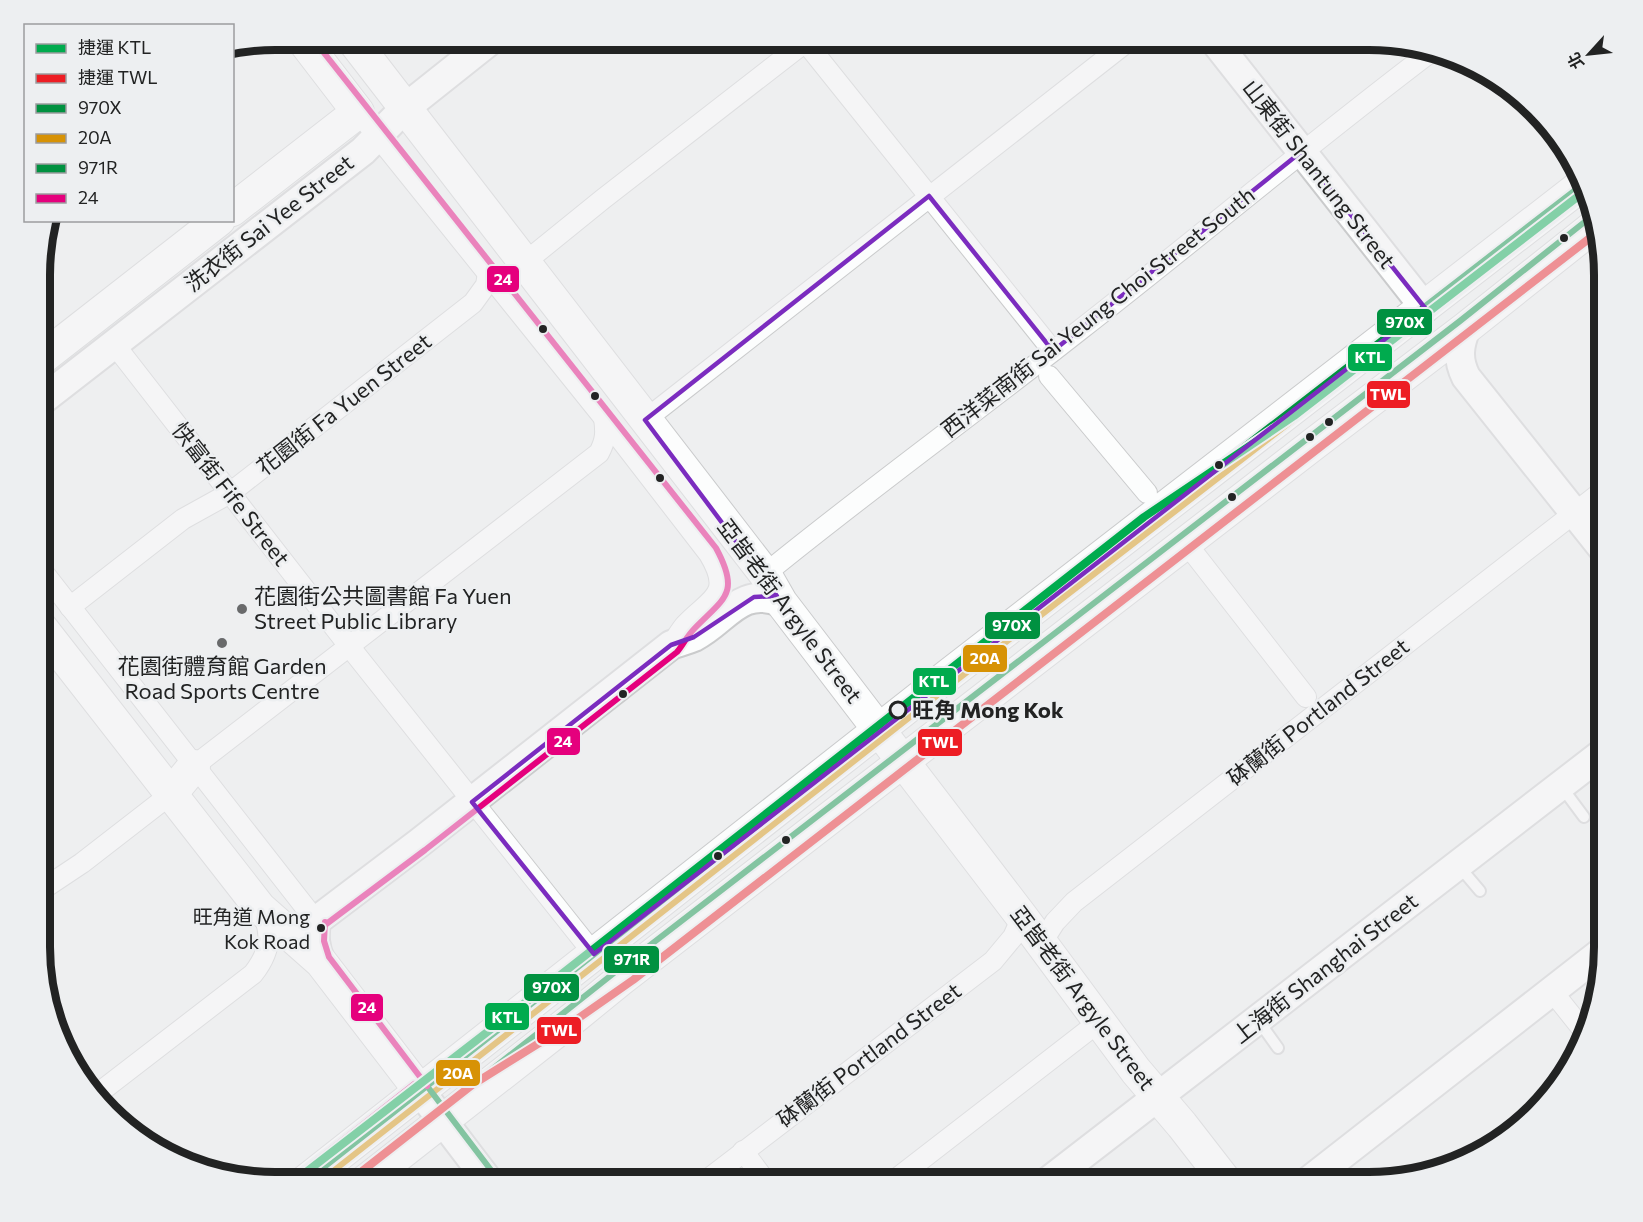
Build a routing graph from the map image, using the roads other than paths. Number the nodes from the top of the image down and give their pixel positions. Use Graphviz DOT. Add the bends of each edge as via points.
graph roads {
  1 [pos="310,50"];
  2 [pos="360,50"];
  3 [pos="474,50"];
  4 [pos="793,50"];
  5 [pos="814,50"];
  6 [pos="1117,50"];
  7 [pos="1222,50"];
  8 [pos="1425,57"];
  9 [pos="396,98"];
  10 [pos="358,112"];
  11 [pos="378,136"];
  12 [pos="1301,152"];
  13 [pos="1576,189"];
  14 [pos="929,196"];
  15 [pos="234,208"];
  16 [pos="216,222"];
  17 [pos="1589,230"];
  18 [pos="524,263"];
  19 [pos="488,273"];
  20 [pos="1425,308"];
  21 [pos="1466,328"];
  22 [pos="114,344"];
  23 [pos="1053,351"];
  24 [pos="50,352"];
  25 [pos="1050,376"];
  26 [pos="50,394"];
  27 [pos="604,418"];
  28 [pos="645,420"];
  29 [pos="230,493"];
  30 [pos="1147,493"];
  31 [pos="1594,498"];
  32 [pos="1574,514"];
  33 [pos="1594,538"];
  34 [pos="1186,543"];
  35 [pos="765,574"];
  36 [pos="50,581"];
  37 [pos="781,602"];
  38 [pos="70,607"];
  39 [pos="50,639"];
  40 [pos="671,645"];
  41 [pos="349,646"];
  42 [pos="1306,697"];
  43 [pos="879,730"];
  44 [pos="1594,760"];
  45 [pos="903,761"];
  46 [pos="194,766"];
  47 [pos="1560,786"];
  48 [pos="171,794"];
  49 [pos="472,802"];
  50 [pos="1584,817"];
  51 [pos="1458,865"];
  52 [pos="50,884"];
  53 [pos="1480,891"];
  54 [pos="260,908"];
  55 [pos="1022,917"];
  56 [pos="316,921"];
  57 [pos="1041,944"];
  58 [pos="594,954"];
  59 [pos="1593,959"];
  60 [pos="321,962"];
  61 [pos="1552,991"];
  62 [pos="1258,1020"];
  63 [pos="1100,1021"];
  64 [pos="1580,1026"];
  65 [pos="1278,1048"];
  66 [pos="101,1091"];
  67 [pos="420,1091"];
  68 [pos="1157,1096"];
  69 [pos="443,1120"];
  70 [pos="743,1151"];
  71 [pos="317,1172"];
  72 [pos="377,1172"];
  73 [pos="482,1172"];
  74 [pos="717,1172"];
  75 [pos="759,1172"];
  76 [pos="905,1172"];
  77 [pos="1060,1172"];
  78 [pos="1218,1172"];
  79 [pos="1320,1172"];
  1 -- 10 [label="main road, 亞皆老街 Argyle Street"];
  2 -- 9 [label="main road, 亞皆老街 Argyle Street"];
  3 -- 9 [label="main road, 洗衣街 Sai Yee Street"];
  4 -- 18 [label="street"];
  5 -- 14 [label="street"];
  6 -- 14 [label="street"];
  7 -- 12 [label="main road, 山東街 Shantung Street"];
  8 -- 12 [label="street, 西洋菜南街 Sai Yeung Choi Street South"];
  9 -- 10 [label="main road, 洗衣街 Sai Yee Street"];
  9 -- 11 [label="main road, 洗衣街 Sai Yee Street"];
  9 -- 18 [label="main road, 亞皆老街 Argyle Street"];
  10 -- 11 [label="street, 亞皆老街 Argyle Street"];
  10 -- 15 [label="main road, 洗衣街 Sai Yee Street"];
  11 -- 19 [label="street, 亞皆老街 Argyle Street"];
  11 -- 22 [label="main road, 洗衣街 Sai Yee Street"];
  12 -- 20 [label="main road, 山東街 Shantung Street"];
  12 -- 23 [label="street, 西洋菜南街 Sai Yeung Choi Street South"];
  13 -- 20 [label="main road"];
  14 -- 23 [label="street"];
  14 -- 28 [label="street"];
  16 -- 24 [label="main road, 洗衣街 Sai Yee Street"];
  17 -- 21 [label="main road"];
  18 -- 28 [label="main road, 亞皆老街 Argyle Street"];
  19 -- 27 [label="street, 亞皆老街 Argyle Street"];
  19 -- 29 [label="street, 花園街 Fa Yuen Street" via="486,285 473,303"];
  20 -- 43 [label="main road"];
  21 -- 32 [label="main road" via="1459,353 1466,377"];
  21 -- 34 [label="main road"];
  22 -- 26 [label="main road, 洗衣街 Sai Yee Street"];
  22 -- 29 [label="street, 快富街 Fife Street"];
  23 -- 35 [label="street, 西洋菜南街 Sai Yeung Choi Street South"];
  25 -- 30 [label="street"];
  27 -- 40 [label="street, 亞皆老街 Argyle Street" via="716,565 719,575 716,596 685,625"];
  27 -- 41 [label="street" via="606,433 598,453"];
  28 -- 35 [label="main road, 亞皆老街 Argyle Street"];
  29 -- 38 [label="street, 花園街 Fa Yuen Street" via="183,519"];
  29 -- 41 [label="street, 快富街 Fife Street"];
  31 -- 32 [label="street, 砵蘭街 Portland Street"];
  32 -- 33 [label="main road"];
  32 -- 57 [label="street, 砵蘭街 Portland Street" via="1074,902 1054,922"];
  34 -- 42 [label="street"];
  34 -- 45 [label="main road"];
  35 -- 37 [label="main road, 亞皆老街 Argyle Street"];
  36 -- 38 [label="street"];
  37 -- 40 [label="main road" via="767,597 748,599 694,637"];
  37 -- 43 [label="main road, 亞皆老街 Argyle Street"];
  38 -- 46 [label="street"];
  39 -- 48 [label="main road"];
  40 -- 49 [label="main road"];
  41 -- 46 [label="street"];
  41 -- 49 [label="street, 快富街 Fife Street"];
  43 -- 45 [label="main road, 亞皆老街 Argyle Street"];
  43 -- 58 [label="main road"];
  44 -- 47 [label="main road, 上海街 Shanghai Street"];
  45 -- 55 [label="main road, 亞皆老街 Argyle Street"];
  45 -- 69 [label="main road"];
  46 -- 48 [label="main road"];
  46 -- 56 [label="street"];
  47 -- 50 [label="lane"];
  47 -- 51 [label="main road, 上海街 Shanghai Street"];
  48 -- 52 [label="street"];
  48 -- 54 [label="main road"];
  49 -- 56 [label="main road"];
  49 -- 58 [label="street, 快富街 Fife Street"];
  51 -- 53 [label="lane"];
  51 -- 62 [label="main road, 上海街 Shanghai Street"];
  54 -- 60 [label="main road"];
  54 -- 66 [label="street" via="268,942 262,962 253,974"];
  55 -- 57 [label="main road, 亞皆老街 Argyle Street"];
  55 -- 70 [label="street, 砵蘭街 Portland Street" via="1013,937 993,961"];
  56 -- 60 [label="main road" via="314,935"];
  57 -- 63 [label="main road, 亞皆老街 Argyle Street"];
  58 -- 67 [label="main road"];
  59 -- 61 [label="main road"];
  60 -- 67 [label="main road"];
  61 -- 64 [label="street"];
  61 -- 79 [label="main road"];
  62 -- 65 [label="lane"];
  62 -- 68 [label="main road, 上海街 Shanghai Street"];
  63 -- 68 [label="main road, 亞皆老街 Argyle Street"];
  63 -- 76 [label="street"];
  67 -- 69 [label="main road"];
  67 -- 71 [label="main road"];
  68 -- 77 [label="main road, 上海街 Shanghai Street"];
  68 -- 78 [label="main road, 亞皆老街 Argyle Street"];
  69 -- 72 [label="main road"];
  69 -- 73 [label="main road"];
  70 -- 74 [label="street, 砵蘭街 Portland Street"];
  70 -- 75 [label="street"];
}
